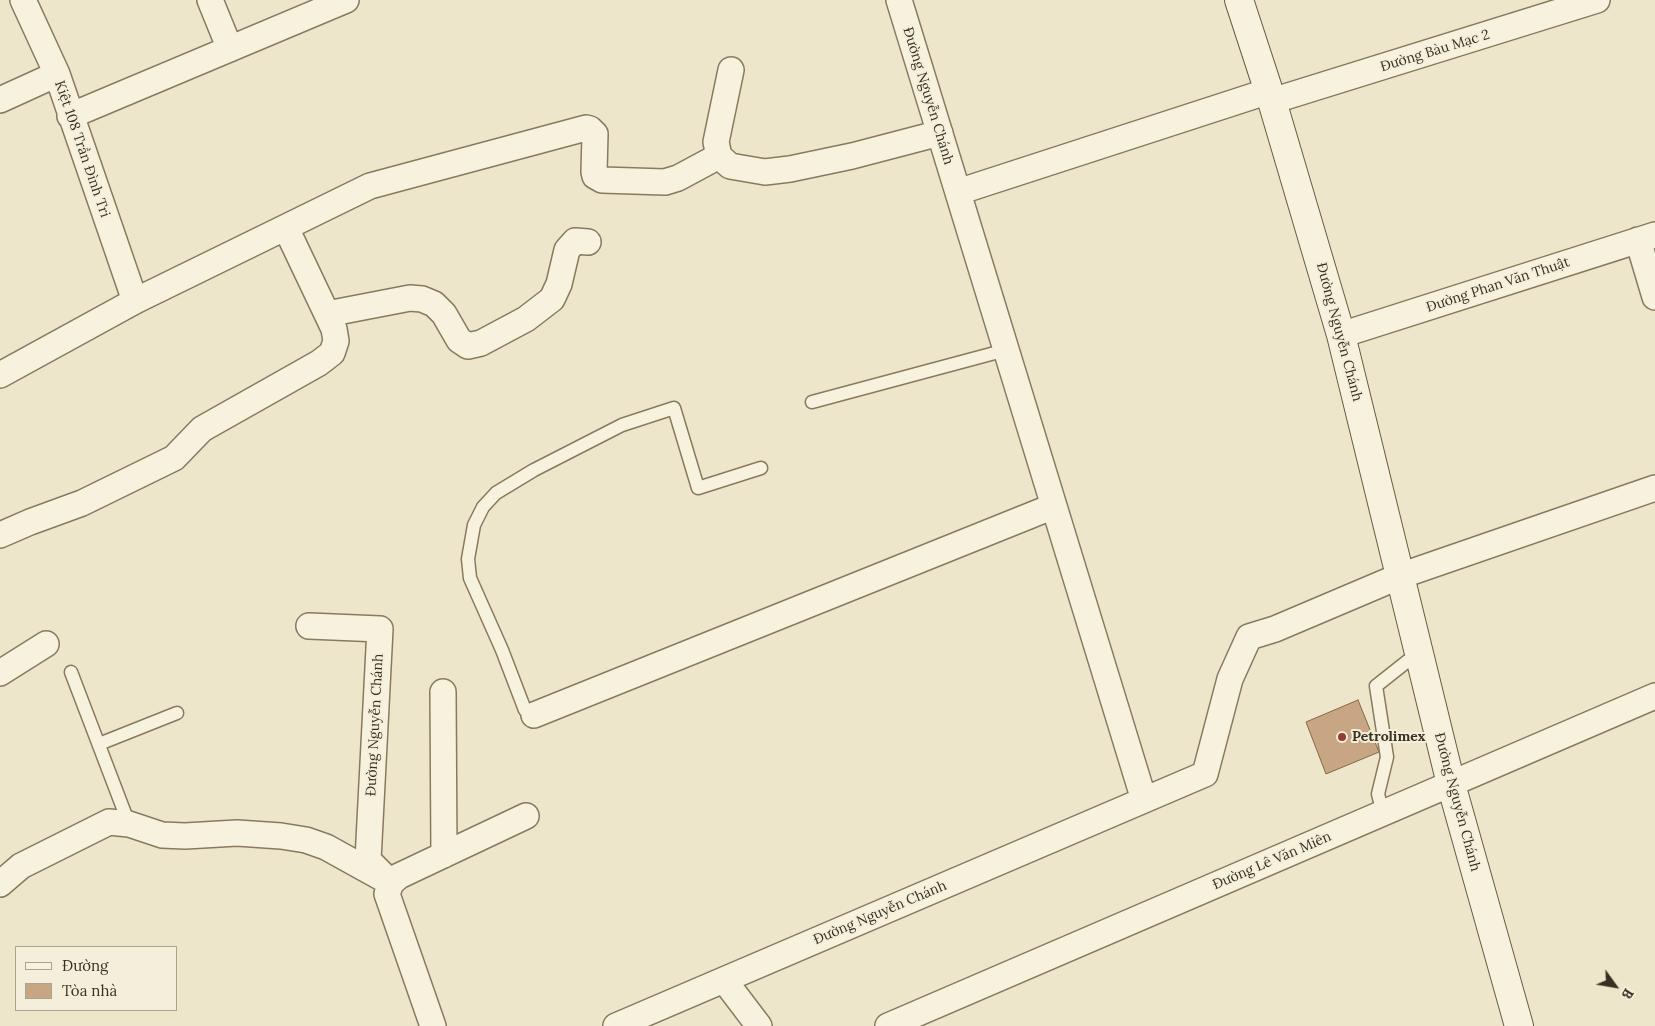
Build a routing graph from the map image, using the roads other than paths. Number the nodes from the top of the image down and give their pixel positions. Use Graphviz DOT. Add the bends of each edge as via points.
graph roads {
  1 [pos="24,0"];
  2 [pos="210,0"];
  3 [pos="346,0"];
  4 [pos="899,0"];
  5 [pos="1240,0"];
  6 [pos="1597,0"];
  7 [pos="230,49"];
  8 [pos="731,70"];
  9 [pos="57,74"];
  10 [pos="1270,96"];
  11 [pos="0,100"];
  12 [pos="70,116"];
  13 [pos="940,133"];
  14 [pos="719,156"];
  15 [pos="958,192"];
  16 [pos="286,228"];
  17 [pos="1646,238"];
  18 [pos="588,242"];
  19 [pos="1655,297"];
  20 [pos="134,301"];
  21 [pos="326,314"];
  22 [pos="1341,334"];
  23 [pos="1006,350"];
  24 [pos="0,375"];
  25 [pos="812,402"];
  26 [pos="760,468"];
  27 [pos="1655,488"];
  28 [pos="1054,506"];
  29 [pos="0,535"];
  30 [pos="1400,576"];
  31 [pos="309,626"];
  32 [pos="46,644"];
  33 [pos="1419,652"];
  34 [pos="71,672"];
  35 [pos="0,673"];
  36 [pos="443,692"];
  37 [pos="1655,696"];
  38 [pos="177,713"];
  39 [pos="534,715"];
  40 [pos="99,744"];
  41 [pos="1451,784"];
  42 [pos="1144,800"];
  43 [pos="1383,813"];
  44 [pos="526,816"];
  45 [pos="119,823"];
  46 [pos="444,855"];
  47 [pos="390,882"];
  48 [pos="0,884"];
  49 [pos="724,980"];
  50 [pos="433,1026"];
  51 [pos="616,1026"];
  52 [pos="759,1026"];
  53 [pos="888,1026"];
  54 [pos="1519,1026"];
  1 -- 9 [label="street, Kiệt 108 Trần Đình Tri"];
  2 -- 7 [label="street"];
  3 -- 7 [label="street"];
  4 -- 13 [label="street, Đường Nguyễn Chánh"];
  5 -- 10 [label="street, Đường Nguyễn Chánh"];
  6 -- 10 [label="street, Đường Bàu Mạc 2"];
  7 -- 12 [label="street"];
  8 -- 14 [label="street" via="716,142"];
  9 -- 11 [label="street"];
  9 -- 12 [label="street, Kiệt 108 Trần Đình Tri"];
  10 -- 15 [label="street"];
  10 -- 22 [label="street, Đường Nguyễn Chánh"];
  12 -- 20 [label="street, Kiệt 108 Trần Đình Tri"];
  13 -- 14 [label="street" via="852,156 765,172 730,166"];
  13 -- 15 [label="street, Đường Nguyễn Chánh"];
  14 -- 16 [label="street" via="665,182 602,180 594,172 595,134 586,128 370,186"];
  15 -- 23 [label="street, Đường Nguyễn Chánh"];
  16 -- 20 [label="street"];
  16 -- 21 [label="street"];
  17 -- 19 [label="street"];
  17 -- 22 [label="street, Đường Phan Văn Thuật"];
  18 -- 21 [label="street" via="575,241 567,250 552,299 526,319 468,346 459,340 444,314 434,304 422,299 410,298"];
  20 -- 24 [label="street"];
  21 -- 29 [label="street" via="336,341 332,353 319,363 202,429 174,458 82,503"];
  22 -- 30 [label="street, Đường Nguyễn Chánh"];
  23 -- 25 [label="lane"];
  23 -- 28 [label="street, Đường Nguyễn Chánh"];
  26 -- 39 [label="lane" via="698,488 674,408 622,425 534,470 496,493 483,507 474,525 468,560 470,578 525,710"];
  27 -- 30 [label="street"];
  28 -- 39 [label="street"];
  28 -- 42 [label="street, Đường Nguyễn Chánh"];
  30 -- 33 [label="street, Đường Nguyễn Chánh"];
  30 -- 42 [label="street, Đường Nguyễn Chánh" via="1249,637 1230,679 1205,774"];
  31 -- 47 [label="street, Đường Nguyễn Chánh" via="380,629 368,860"];
  32 -- 35 [label="street"];
  33 -- 41 [label="street, Đường Nguyễn Chánh"];
  33 -- 43 [label="lane" via="1376,686 1387,757 1378,794"];
  34 -- 40 [label="lane"];
  36 -- 46 [label="street"];
  37 -- 41 [label="street, Đường Lê Văn Miên"];
  38 -- 40 [label="lane"];
  40 -- 45 [label="lane"];
  41 -- 43 [label="street, Đường Lê Văn Miên"];
  41 -- 54 [label="street, Đường Nguyễn Chánh"];
  42 -- 49 [label="street, Đường Nguyễn Chánh"];
  43 -- 53 [label="street, Đường Lê Văn Miên"];
  44 -- 46 [label="street"];
  45 -- 47 [label="street" via="162,835 237,833 306,840"];
  45 -- 48 [label="street" via="21,866"];
  46 -- 47 [label="street"];
  47 -- 50 [label="street" via="387,894"];
  49 -- 51 [label="street, Đường Nguyễn Chánh"];
  49 -- 52 [label="street"];
}
